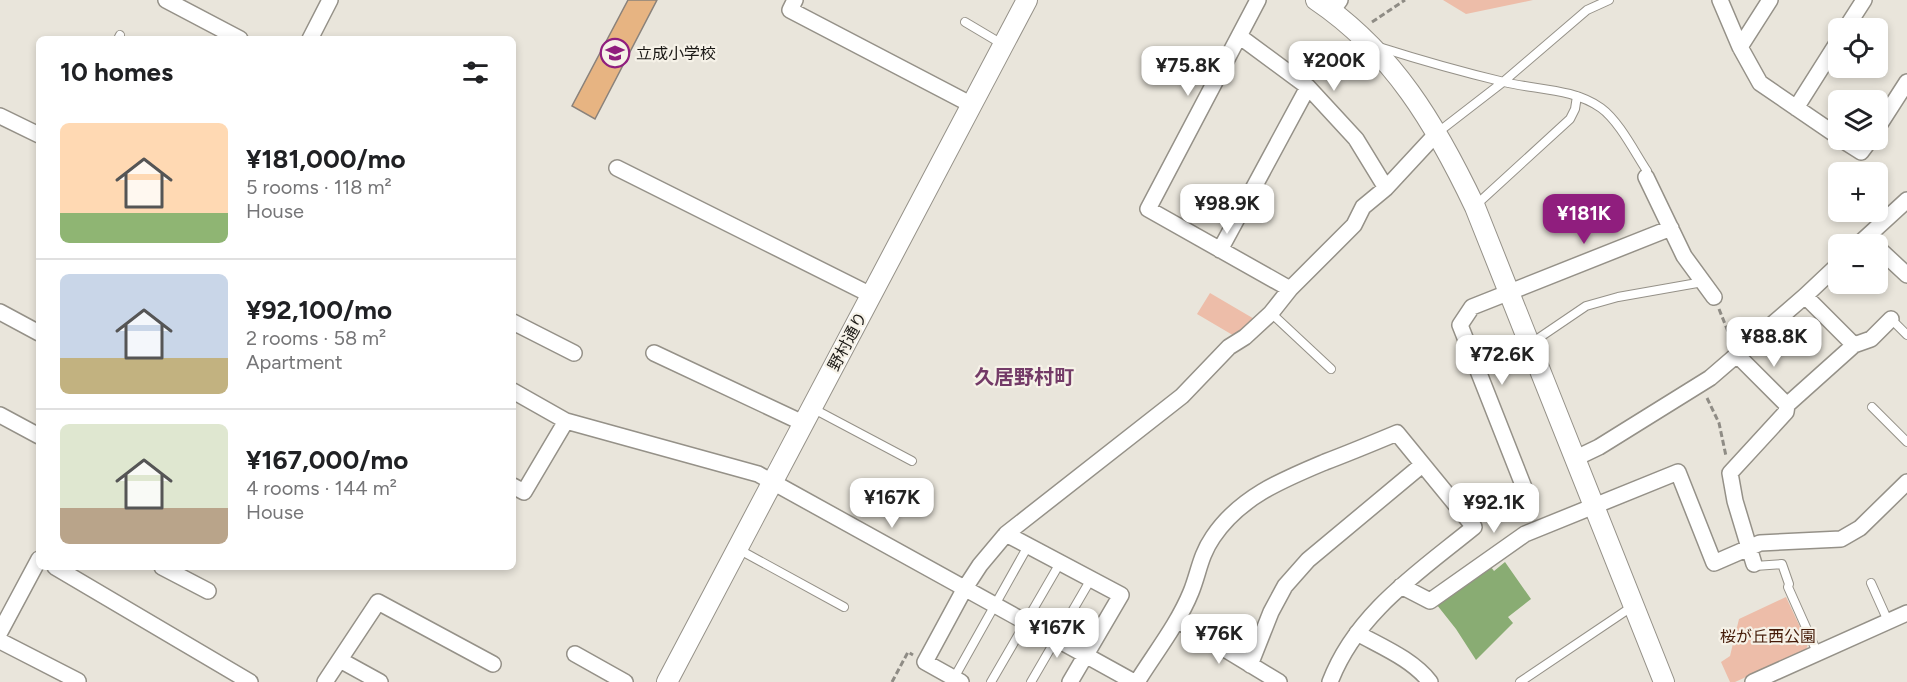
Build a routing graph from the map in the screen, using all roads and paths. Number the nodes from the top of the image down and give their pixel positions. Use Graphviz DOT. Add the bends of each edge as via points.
graph roads {
  1 [pos="330,0"];
  2 [pos="795,0"];
  3 [pos="1027,0"];
  4 [pos="1257,0"];
  5 [pos="1405,0"];
  6 [pos="1609,0"];
  7 [pos="1720,0"];
  8 [pos="1770,0"];
  9 [pos="1864,0"];
  10 [pos="173,2"];
  11 [pos="1329,4"];
  12 [pos="1852,18"];
  13 [pos="965,22"];
  14 [pos="235,36"];
  15 [pos="312,36"];
  16 [pos="1239,36"];
  17 [pos="1358,41"];
  18 [pos="1004,44"];
  19 [pos="1740,47"];
  20 [pos="1828,57"];
  21 [pos="1503,82"];
  22 [pos="1907,82"];
  23 [pos="1308,87"];
  24 [pos="1577,96"];
  25 [pos="1903,99"];
  26 [pos="972,105"];
  27 [pos="1796,108"];
  28 [pos="0,116"];
  29 [pos="1888,116"];
  30 [pos="1828,129"];
  31 [pos="1437,133"];
  32 [pos="36,134"];
  33 [pos="617,168"];
  34 [pos="1646,177"];
  35 [pos="1386,188"];
  36 [pos="1907,200"];
  37 [pos="1475,207"];
  38 [pos="1671,228"];
  39 [pos="1874,234"];
  40 [pos="1220,250"];
  41 [pos="1888,257"];
  42 [pos="1828,274"];
  43 [pos="1907,275"];
  44 [pos="1703,282"];
  45 [pos="1290,289"];
  46 [pos="1509,292"];
  47 [pos="871,295"];
  48 [pos="1805,296"];
  49 [pos="1714,297"];
  50 [pos="0,312"];
  51 [pos="1271,313"];
  52 [pos="1891,319"];
  53 [pos="516,324"];
  54 [pos="36,331"];
  55 [pos="1907,335"];
  56 [pos="1529,344"];
  57 [pos="1854,345"];
  58 [pos="573,353"];
  59 [pos="654,353"];
  60 [pos="1737,355"];
  61 [pos="1331,369"];
  62 [pos="1702,383"];
  63 [pos="516,393"];
  64 [pos="1787,405"];
  65 [pos="1872,407"];
  66 [pos="0,415"];
  67 [pos="808,416"];
  68 [pos="566,421"];
  69 [pos="36,434"];
  70 [pos="1907,442"];
  71 [pos="1576,458"];
  72 [pos="912,461"];
  73 [pos="1422,465"];
  74 [pos="1730,473"];
  75 [pos="772,482"];
  76 [pos="1907,482"];
  77 [pos="516,488"];
  78 [pos="1525,490"];
  79 [pos="1594,506"];
  80 [pos="1006,534"];
  81 [pos="1028,546"];
  82 [pos="1749,548"];
  83 [pos="738,549"];
  84 [pos="1060,562"];
  85 [pos="1754,564"];
  86 [pos="36,565"];
  87 [pos="980,565"];
  88 [pos="60,570"];
  89 [pos="168,570"];
  90 [pos="1091,579"];
  91 [pos="950,580"];
  92 [pos="1870,583"];
  93 [pos="1401,586"];
  94 [pos="965,588"];
  95 [pos="208,591"];
  96 [pos="995,605"];
  97 [pos="1634,606"];
  98 [pos="844,607"];
  99 [pos="1907,612"];
  100 [pos="1177,620"];
  101 [pos="1888,621"];
  102 [pos="1025,622"];
  103 [pos="0,632"];
  104 [pos="1357,633"];
  105 [pos="1055,639"];
  106 [pos="0,641"];
  107 [pos="1817,652"];
  108 [pos="575,654"];
  109 [pos="1086,656"];
  110 [pos="340,660"];
  111 [pos="925,662"];
  112 [pos="493,664"];
  113 [pos="1250,665"];
  114 [pos="1785,675"];
  115 [pos="958,680"];
  116 [pos="78,681"];
  117 [pos="250,682"];
  118 [pos="325,682"];
  119 [pos="380,682"];
  120 [pos="625,682"];
  121 [pos="668,682"];
  122 [pos="892,682"];
  123 [pos="991,682"];
  124 [pos="1030,682"];
  125 [pos="1070,682"];
  126 [pos="1136,682"];
  127 [pos="1279,682"];
  128 [pos="1330,682"];
  129 [pos="1430,682"];
  130 [pos="1520,682"];
  131 [pos="1664,682"];
  132 [pos="1754,682"];
  1 -- 15 [label="street"];
  2 -- 26 [label="street" via="790,10"];
  3 -- 18 [label="street, 野村通り"];
  4 -- 16 [label="street"];
  5 -- 17 [label="path"];
  6 -- 21 [label="lane" via="1587,10"];
  7 -- 19 [label="street"];
  8 -- 19 [label="street"];
  9 -- 12 [label="street"];
  10 -- 14 [label="street"];
  11 -- 17 [label="street"];
  13 -- 18 [label="lane"];
  16 -- 23 [label="street"];
  16 -- 40 [label="street" via="1148,209"];
  17 -- 21 [label="lane"];
  17 -- 23 [label="path"];
  17 -- 31 [label="street" via="1394,71"];
  18 -- 26 [label="street, 野村通り"];
  19 -- 27 [label="street" via="1760,84"];
  20 -- 27 [label="street"];
  21 -- 24 [label="lane"];
  21 -- 31 [label="lane"];
  22 -- 25 [label="street"];
  23 -- 35 [label="street" via="1356,139"];
  23 -- 40 [label="street"];
  24 -- 34 [label="lane" via="1610,117 1647,171"];
  24 -- 37 [label="lane" via="1570,119"];
  25 -- 29 [label="street"];
  26 -- 47 [label="street, 野村通り"];
  27 -- 30 [label="street"];
  28 -- 32 [label="street"];
  31 -- 35 [label="street"];
  31 -- 37 [label="street"];
  33 -- 47 [label="street"];
  34 -- 38 [label="street"];
  35 -- 45 [label="street" via="1363,207 1354,225"];
  36 -- 39 [label="street"];
  37 -- 46 [label="street"];
  38 -- 44 [label="street" via="1684,256"];
  38 -- 46 [label="street"];
  40 -- 45 [label="street"];
  41 -- 43 [label="street"];
  42 -- 48 [label="street"];
  44 -- 49 [label="street"];
  44 -- 56 [label="lane" via="1586,306"];
  45 -- 51 [label="street"];
  46 -- 56 [label="street"];
  46 -- 78 [label="street" via="1472,307 1460,325"];
  47 -- 67 [label="street, 野村通り"];
  48 -- 57 [label="street"];
  48 -- 60 [label="street"];
  49 -- 60 [label="path"];
  50 -- 54 [label="street"];
  51 -- 61 [label="lane"];
  51 -- 80 [label="street" via="1229,346 1182,396"];
  52 -- 55 [label="lane"];
  52 -- 57 [label="street" via="1870,339"];
  53 -- 58 [label="street"];
  56 -- 71 [label="street"];
  57 -- 64 [label="street"];
  59 -- 67 [label="street"];
  60 -- 62 [label="street"];
  60 -- 64 [label="street"];
  62 -- 71 [label="street"];
  62 -- 74 [label="path" via="1719,423"];
  63 -- 68 [label="street"];
  64 -- 74 [label="street" via="1786,412"];
  65 -- 70 [label="lane"];
  66 -- 69 [label="street"];
  67 -- 72 [label="lane"];
  67 -- 75 [label="street, 野村通り"];
  68 -- 75 [label="street" via="758,474"];
  68 -- 77 [label="street" via="524,492"];
  71 -- 79 [label="street"];
  73 -- 93 [label="street" via="1474,528"];
  73 -- 100 [label="street" via="1397,433 1279,481 1253,496 1225,521 1206,548"];
  73 -- 113 [label="street" via="1308,560 1285,586"];
  74 -- 82 [label="street"];
  75 -- 83 [label="street, 野村通り"];
  75 -- 91 [label="street"];
  76 -- 82 [label="street" via="1851,535 1841,539 1760,543"];
  79 -- 82 [label="street" via="1678,472 1714,563"];
  79 -- 93 [label="street" via="1525,534 1430,601"];
  79 -- 97 [label="street"];
  80 -- 81 [label="street"];
  80 -- 87 [label="street"];
  81 -- 84 [label="street"];
  81 -- 96 [label="lane"];
  82 -- 85 [label="street"];
  83 -- 98 [label="lane"];
  83 -- 121 [label="street, 野村通り"];
  84 -- 90 [label="street"];
  84 -- 102 [label="lane"];
  85 -- 107 [label="lane" via="1782,564"];
  86 -- 103 [label="street"];
  87 -- 91 [label="street"];
  87 -- 94 [label="street"];
  88 -- 117 [label="street"];
  89 -- 95 [label="street"];
  90 -- 105 [label="lane"];
  90 -- 109 [label="street" via="1121,595"];
  91 -- 94 [label="street"];
  92 -- 101 [label="lane"];
  93 -- 104 [label="street"];
  94 -- 96 [label="street"];
  94 -- 111 [label="street"];
  96 -- 102 [label="street"];
  96 -- 115 [label="lane"];
  97 -- 130 [label="lane"];
  97 -- 131 [label="street"];
  99 -- 101 [label="street"];
  100 -- 113 [label="street"];
  100 -- 126 [label="street"];
  101 -- 107 [label="street"];
  102 -- 105 [label="street"];
  102 -- 123 [label="lane"];
  104 -- 128 [label="street" via="1337,663"];
  104 -- 129 [label="street" via="1401,657"];
  105 -- 109 [label="street"];
  105 -- 124 [label="lane"];
  106 -- 116 [label="street"];
  107 -- 114 [label="street"];
  108 -- 120 [label="street"];
  109 -- 125 [label="street"];
  109 -- 126 [label="street"];
  110 -- 112 [label="street" via="378,602"];
  110 -- 118 [label="street"];
  110 -- 119 [label="street"];
  111 -- 115 [label="street"];
  111 -- 122 [label="path" via="908,652"];
  113 -- 127 [label="street"];
  114 -- 132 [label="street"];
}
